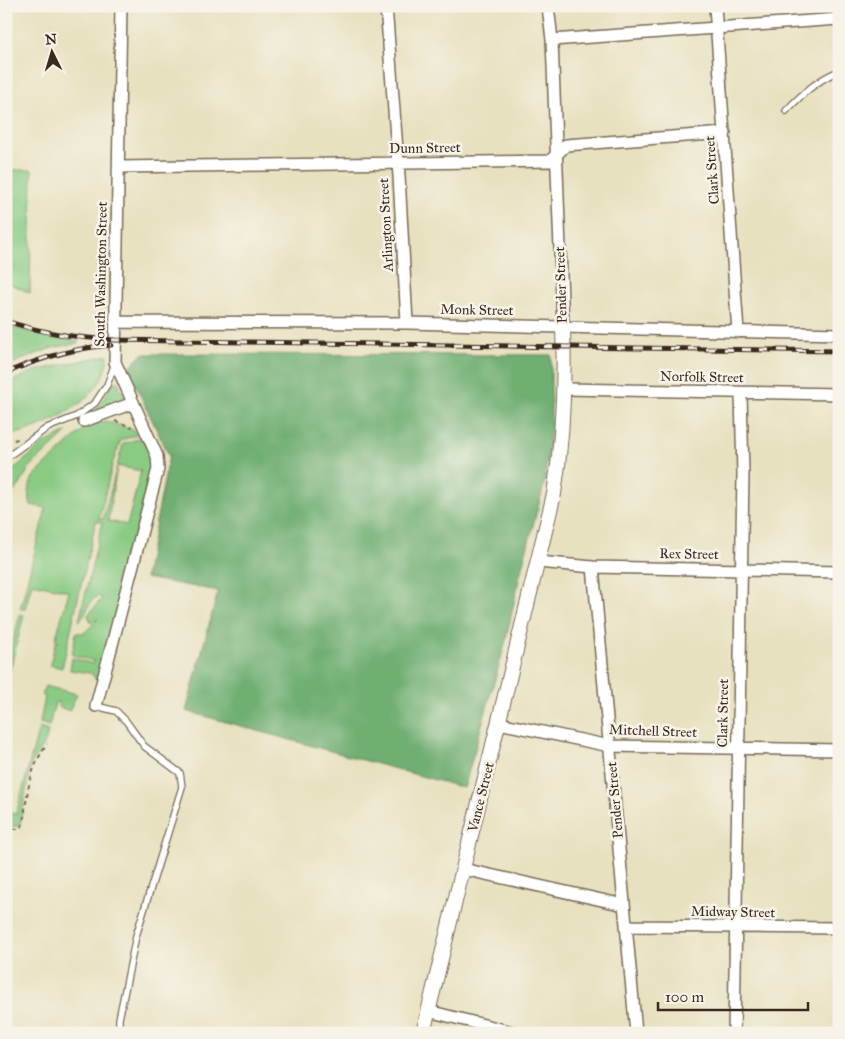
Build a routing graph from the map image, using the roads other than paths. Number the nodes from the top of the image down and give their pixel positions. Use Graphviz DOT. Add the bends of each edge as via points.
graph roads {
  1 [pos="121,6"];
  2 [pos="386,6"];
  3 [pos="548,6"];
  4 [pos="715,6"];
  5 [pos="839,18"];
  6 [pos="718,29"];
  7 [pos="552,40"];
  8 [pos="839,71"];
  9 [pos="786,111"];
  10 [pos="725,134"];
  11 [pos="557,154"];
  12 [pos="398,163"];
  13 [pos="119,167"];
  14 [pos="115,322"];
  15 [pos="406,324"];
  16 [pos="563,327"];
  17 [pos="738,332"];
  18 [pos="839,334"];
  19 [pos="115,362"];
  20 [pos="565,389"];
  21 [pos="741,394"];
  22 [pos="839,394"];
  23 [pos="133,403"];
  24 [pos="84,421"];
  25 [pos="6,458"];
  26 [pos="538,562"];
  27 [pos="593,567"];
  28 [pos="742,570"];
  29 [pos="839,572"];
  30 [pos="96,706"];
  31 [pos="499,723"];
  32 [pos="610,746"];
  33 [pos="738,748"];
  34 [pos="839,750"];
  35 [pos="464,869"];
  36 [pos="624,905"];
  37 [pos="627,926"];
  38 [pos="736,927"];
  39 [pos="839,928"];
  40 [pos="428,1012"];
  41 [pos="119,1033"];
  42 [pos="423,1033"];
  43 [pos="516,1033"];
  44 [pos="636,1033"];
  45 [pos="734,1033"];
  1 -- 13 [label="street, South Washington Street"];
  2 -- 12 [label="street, Arlington Street"];
  3 -- 7 [label="street, Pender Street"];
  4 -- 6 [label="street, Clark Street"];
  5 -- 6 [label="street"];
  6 -- 7 [label="street"];
  6 -- 10 [label="street, Clark Street"];
  7 -- 11 [label="street, Pender Street"];
  8 -- 9 [label="lane" via="808,88"];
  10 -- 11 [label="street, Dunn Street" via="566,145"];
  10 -- 17 [label="street, Clark Street"];
  11 -- 12 [label="street, Dunn Street" via="550,161"];
  11 -- 16 [label="street, Pender Street"];
  12 -- 13 [label="street, Dunn Street"];
  12 -- 15 [label="street, Arlington Street"];
  13 -- 14 [label="street, South Washington Street"];
  14 -- 15 [label="street, Monk Street"];
  14 -- 19 [label="street, South Washington Street"];
  15 -- 16 [label="street, Monk Street"];
  16 -- 17 [label="street, Monk Street"];
  16 -- 20 [label="street, Pender Street"];
  17 -- 18 [label="street, Monk Street"];
  19 -- 23 [label="street, South Washington Street"];
  19 -- 25 [label="lane" via="107,385 95,403 77,416 47,428"];
  20 -- 21 [label="street, Norfolk Street"];
  20 -- 26 [label="street, Pender Street" via="558,467"];
  21 -- 22 [label="street, Norfolk Street"];
  21 -- 28 [label="street, Clark Street"];
  23 -- 24 [label="street"];
  23 -- 30 [label="street, South Washington Street" via="157,456 158,469"];
  26 -- 27 [label="street, Rex Street"];
  26 -- 31 [label="street, Vance Street"];
  27 -- 28 [label="street, Rex Street"];
  27 -- 32 [label="street, Pender Street"];
  28 -- 29 [label="street, Rex Street"];
  28 -- 33 [label="street, Clark Street"];
  30 -- 41 [label="lane" via="116,712 126,721 144,746 180,773 182,786 136,936"];
  31 -- 32 [label="street, Mitchell Street"];
  31 -- 35 [label="street, Vance Street"];
  32 -- 33 [label="street, Mitchell Street"];
  32 -- 36 [label="street, Pender Street"];
  33 -- 34 [label="street, Mitchell Street"];
  33 -- 38 [label="street, Clark Street"];
  35 -- 36 [label="street"];
  35 -- 40 [label="street, Vance Street"];
  36 -- 37 [label="street, Pender Street"];
  37 -- 38 [label="street, Midway Street"];
  37 -- 44 [label="street, Pender Street"];
  38 -- 39 [label="street, Midway Street"];
  38 -- 45 [label="street, Clark Street"];
  40 -- 42 [label="street, Vance Street"];
  40 -- 43 [label="street"];
}
